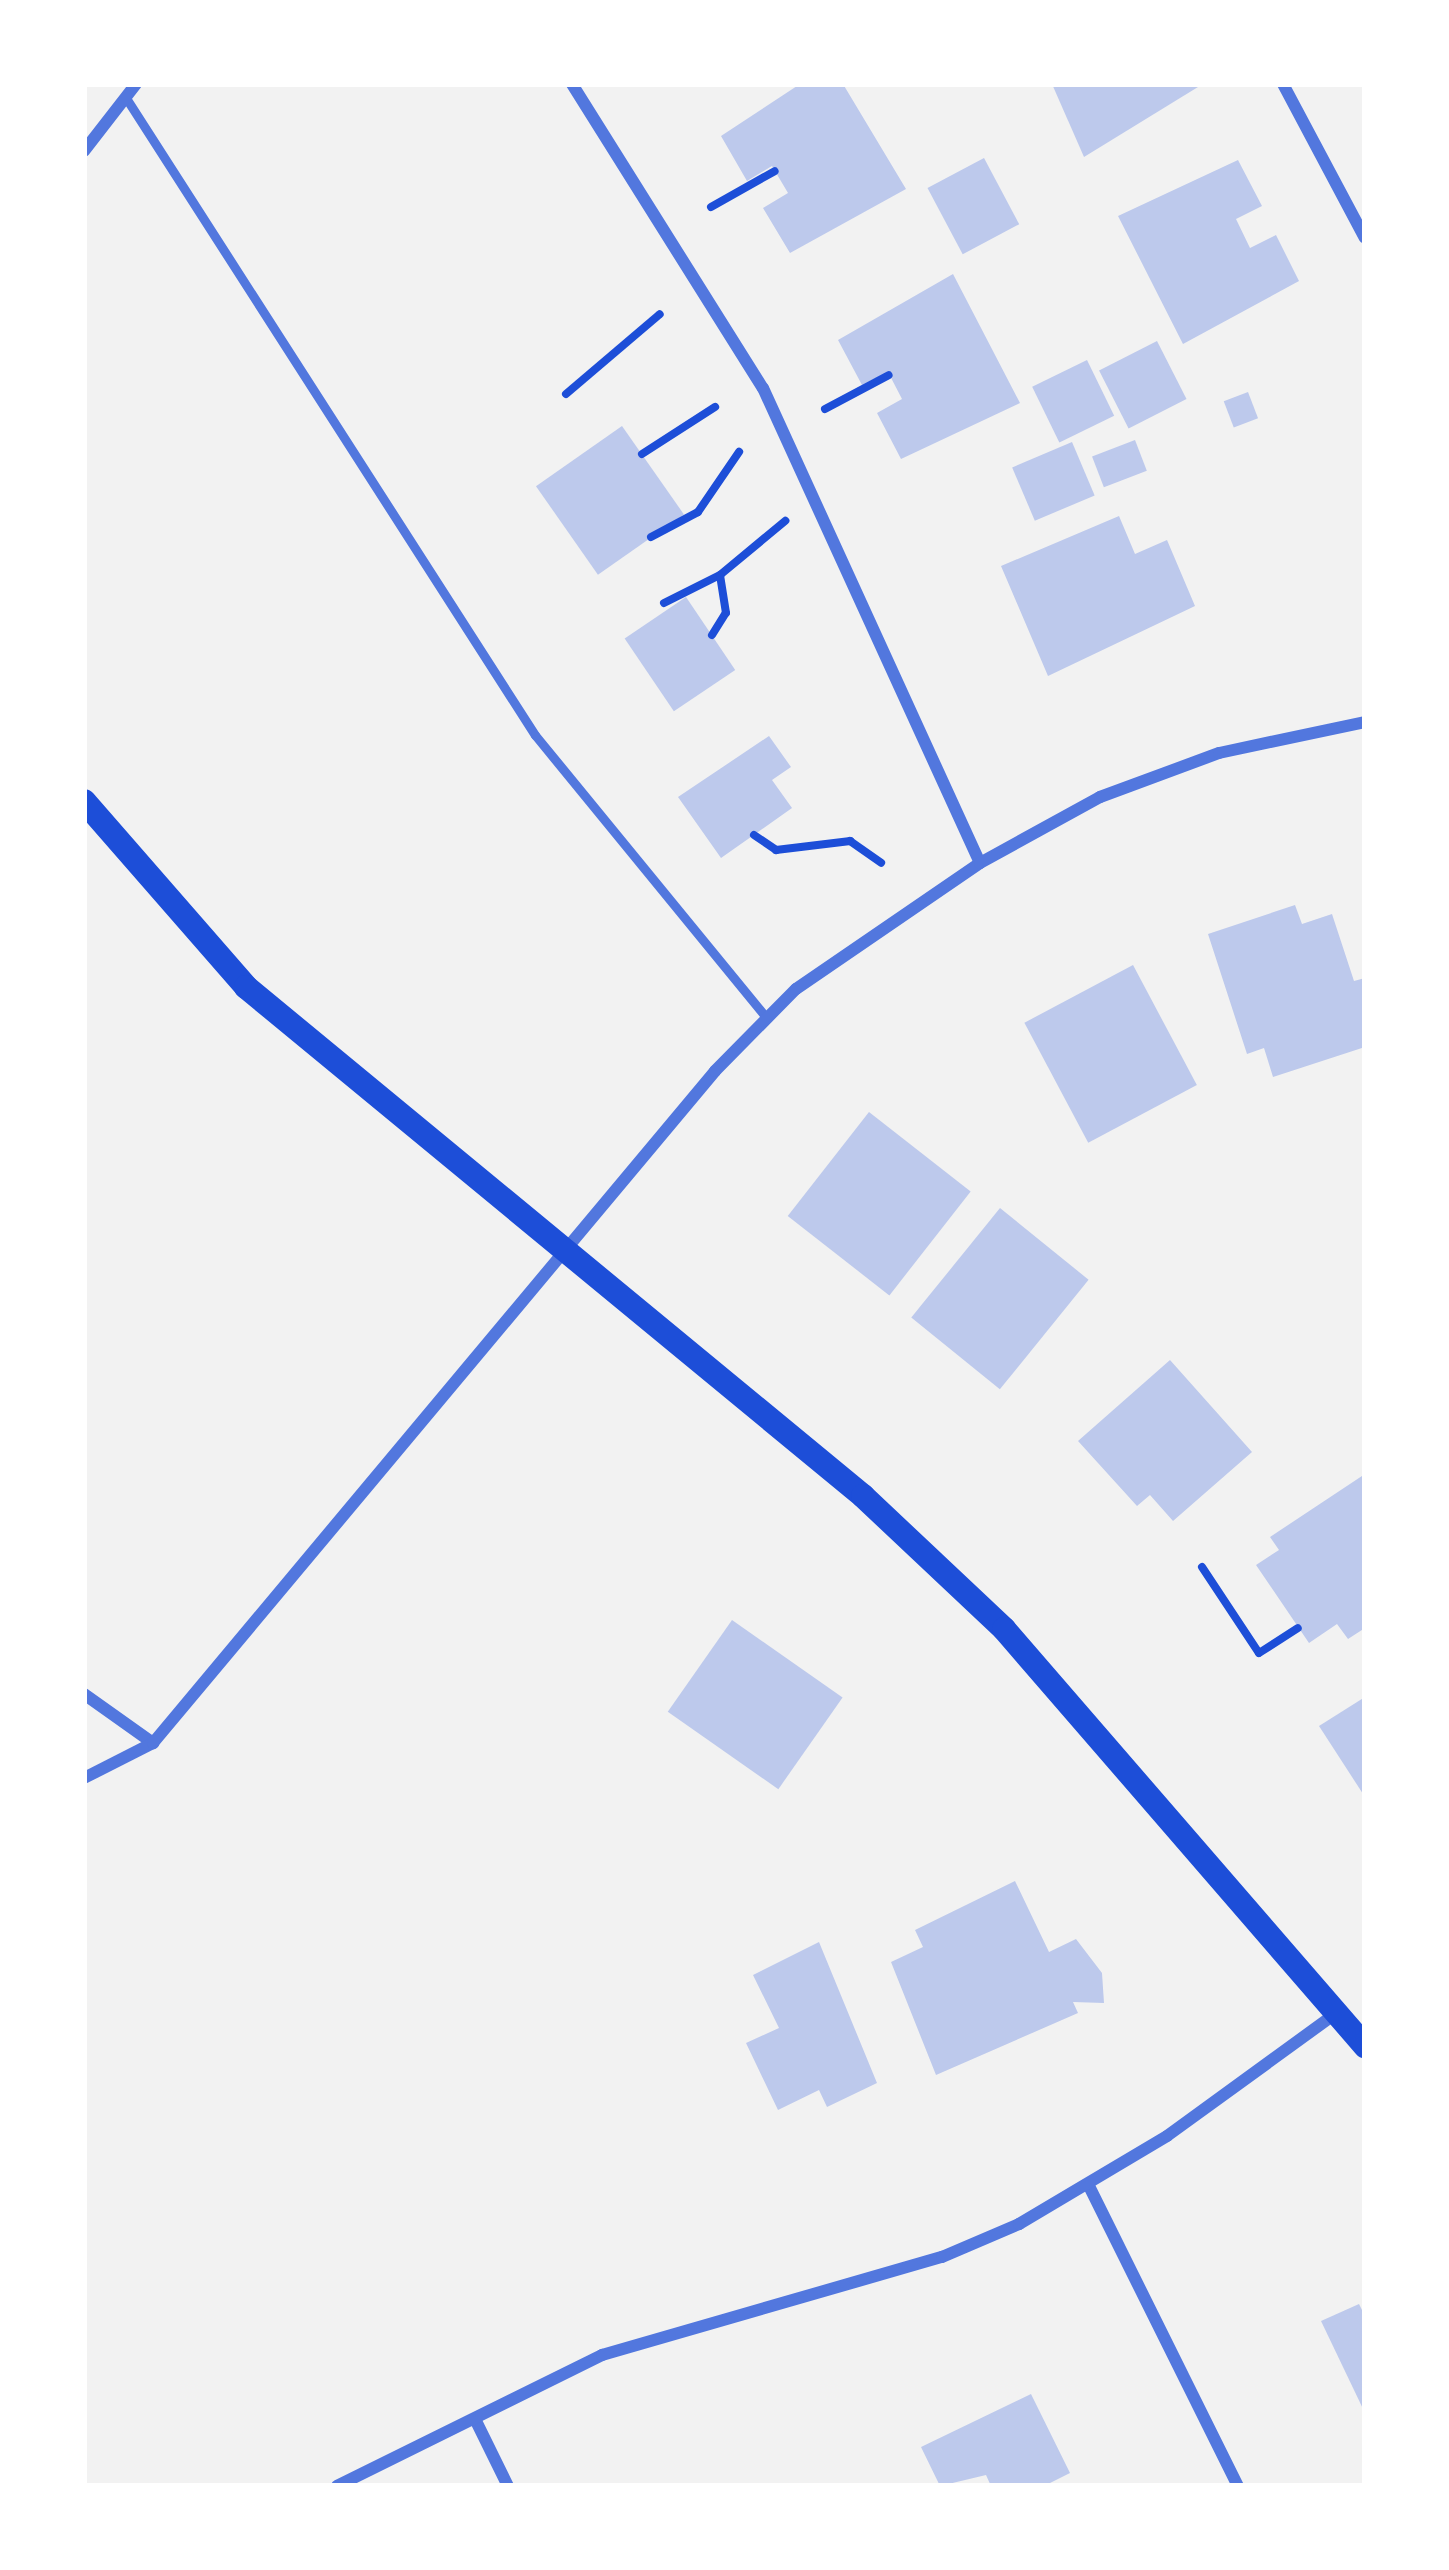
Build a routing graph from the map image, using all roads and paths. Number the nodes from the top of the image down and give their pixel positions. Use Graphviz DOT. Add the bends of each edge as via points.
graph roads {
  1 [pos="136,84"];
  2 [pos="572,84"];
  3 [pos="1283,84"];
  4 [pos="126,98"];
  5 [pos="84,151"];
  6 [pos="775,171"];
  7 [pos="711,207"];
  8 [pos="1365,238"];
  9 [pos="660,314"];
  10 [pos="889,375"];
  11 [pos="566,394"];
  12 [pos="715,407"];
  13 [pos="825,409"];
  14 [pos="739,452"];
  15 [pos="642,454"];
  16 [pos="823,503"];
  17 [pos="651,537"];
  18 [pos="720,575"];
  19 [pos="664,603"];
  20 [pos="712,634"];
  21 [pos="1365,722"];
  22 [pos="84,801"];
  23 [pos="754,835"];
  24 [pos="881,863"];
  25 [pos="980,863"];
  26 [pos="766,1017"];
  27 [pos="565,1256"];
  28 [pos="1202,1567"];
  29 [pos="1298,1628"];
  30 [pos="84,1694"];
  31 [pos="152,1743"];
  32 [pos="84,1778"];
  33 [pos="1336,2013"];
  34 [pos="1365,2046"];
  35 [pos="1090,2186"];
  36 [pos="475,2419"];
  37 [pos="337,2486"];
  38 [pos="508,2486"];
  39 [pos="1238,2486"];
  1 -- 4 [label="street"];
  2 -- 16 [label="street" via="689,258"];
  3 -- 8 [label="street"];
  4 -- 5 [label="street"];
  4 -- 26 [label="lane" via="535,735"];
  6 -- 7 [label="path"];
  9 -- 11 [label="path"];
  10 -- 13 [label="path"];
  12 -- 15 [label="path"];
  14 -- 17 [label="path" via="698,512"];
  16 -- 18 [label="path" via="775,526"];
  16 -- 25 [label="street"];
  18 -- 19 [label="path"];
  18 -- 20 [label="path" via="726,614"];
  21 -- 25 [label="street" via="1219,753 1100,797"];
  22 -- 27 [label="main road" via="246,988"];
  23 -- 24 [label="path" via="776,850 850,841"];
  25 -- 26 [label="street"];
  26 -- 27 [label="street"];
  27 -- 31 [label="street"];
  27 -- 33 [label="main road" via="863,1496 1004,1628"];
  28 -- 29 [label="path" via="1259,1653"];
  30 -- 31 [label="street"];
  31 -- 32 [label="street"];
  33 -- 34 [label="main road"];
  33 -- 35 [label="street"];
  35 -- 36 [label="street" via="942,2257 624,2348"];
  35 -- 39 [label="street"];
  36 -- 37 [label="street"];
  36 -- 38 [label="street"];
}
